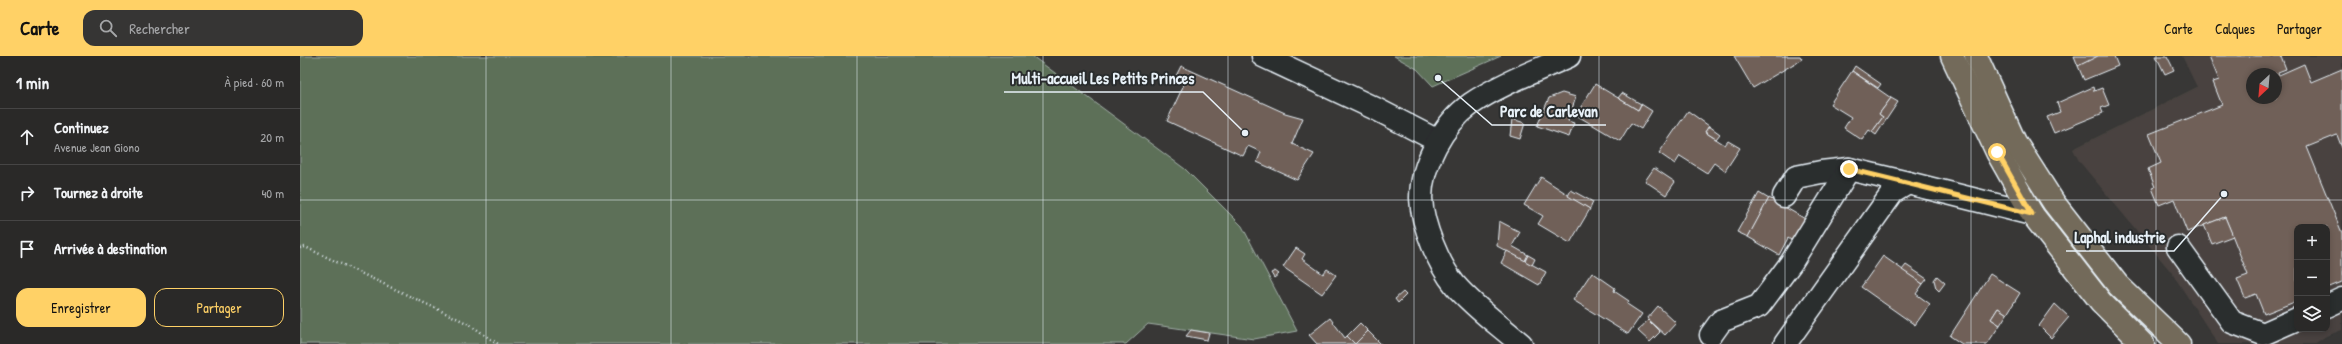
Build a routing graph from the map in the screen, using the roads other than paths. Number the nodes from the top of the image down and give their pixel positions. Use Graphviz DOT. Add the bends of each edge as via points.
graph roads {
  1 [pos="1263,56"];
  2 [pos="1569,56"];
  3 [pos="1952,56"];
  4 [pos="1976,56"];
  5 [pos="1438,141"];
  6 [pos="1849,169"];
  7 [pos="1908,183"];
  8 [pos="1784,196"];
  9 [pos="2032,214"];
  10 [pos="2178,247"];
  11 [pos="2342,299"];
  12 [pos="2330,305"];
  13 [pos="2294,320"];
  14 [pos="1711,335"];
  15 [pos="1521,344"];
  16 [pos="1785,344"];
  17 [pos="2143,344"];
  18 [pos="2179,344"];
  1 -- 5 [label="street"];
  2 -- 5 [label="street" via="1510,82 1470,104"];
  3 -- 9 [label="main road" via="1997,152"];
  4 -- 18 [label="main road" via="2015,142 2054,203 2118,285"];
  5 -- 15 [label="street" via="1425,172 1421,199 1431,242 1455,284"];
  6 -- 7 [label="street"];
  6 -- 8 [label="street" via="1796,177"];
  6 -- 14 [label="street" via="1791,262 1759,306 1721,321"];
  7 -- 9 [label="street"];
  7 -- 16 [label="street" via="1893,192"];
  9 -- 17 [label="main road" via="2101,302"];
  10 -- 13 [label="street" via="2232,322 2263,334"];
  11 -- 12 [label="street"];
}
